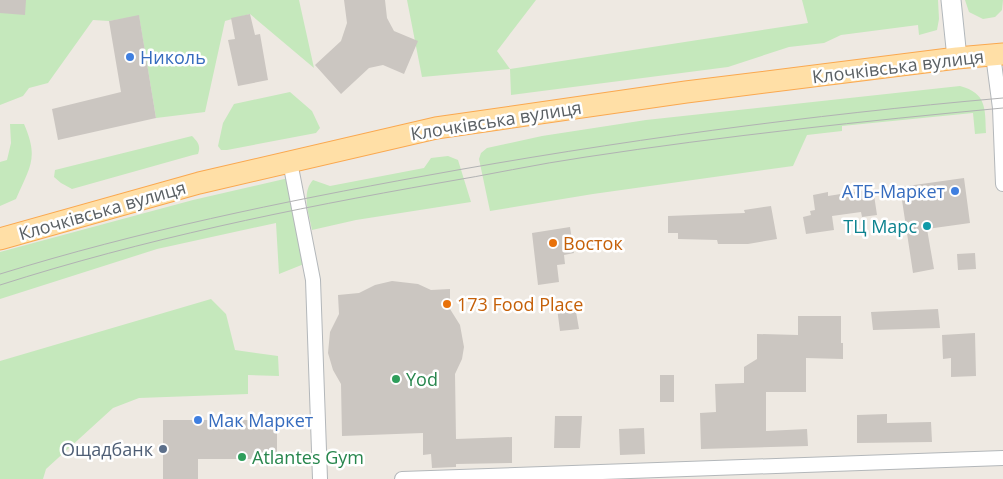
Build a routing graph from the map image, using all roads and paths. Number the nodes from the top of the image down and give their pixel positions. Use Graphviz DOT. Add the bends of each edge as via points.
graph roads {
  1 [pos="951,0"];
  2 [pos="998,54"];
  3 [pos="957,58"];
  4 [pos="290,162"];
  5 [pos="1003,184"];
  6 [pos="0,238"];
  7 [pos="1003,458"];
  8 [pos="320,479"];
  9 [pos="402,479"];
  1 -- 3 [label="street"];
  2 -- 3 [label="main road, Клочківська вулиця"];
  2 -- 5 [label="street"];
  3 -- 4 [label="main road, Клочківська вулиця" via="558,109 436,128"];
  4 -- 6 [label="main road, Клочківська вулиця" via="199,183"];
  4 -- 8 [label="street" via="313,280"];
  7 -- 9 [label="street"];
}
